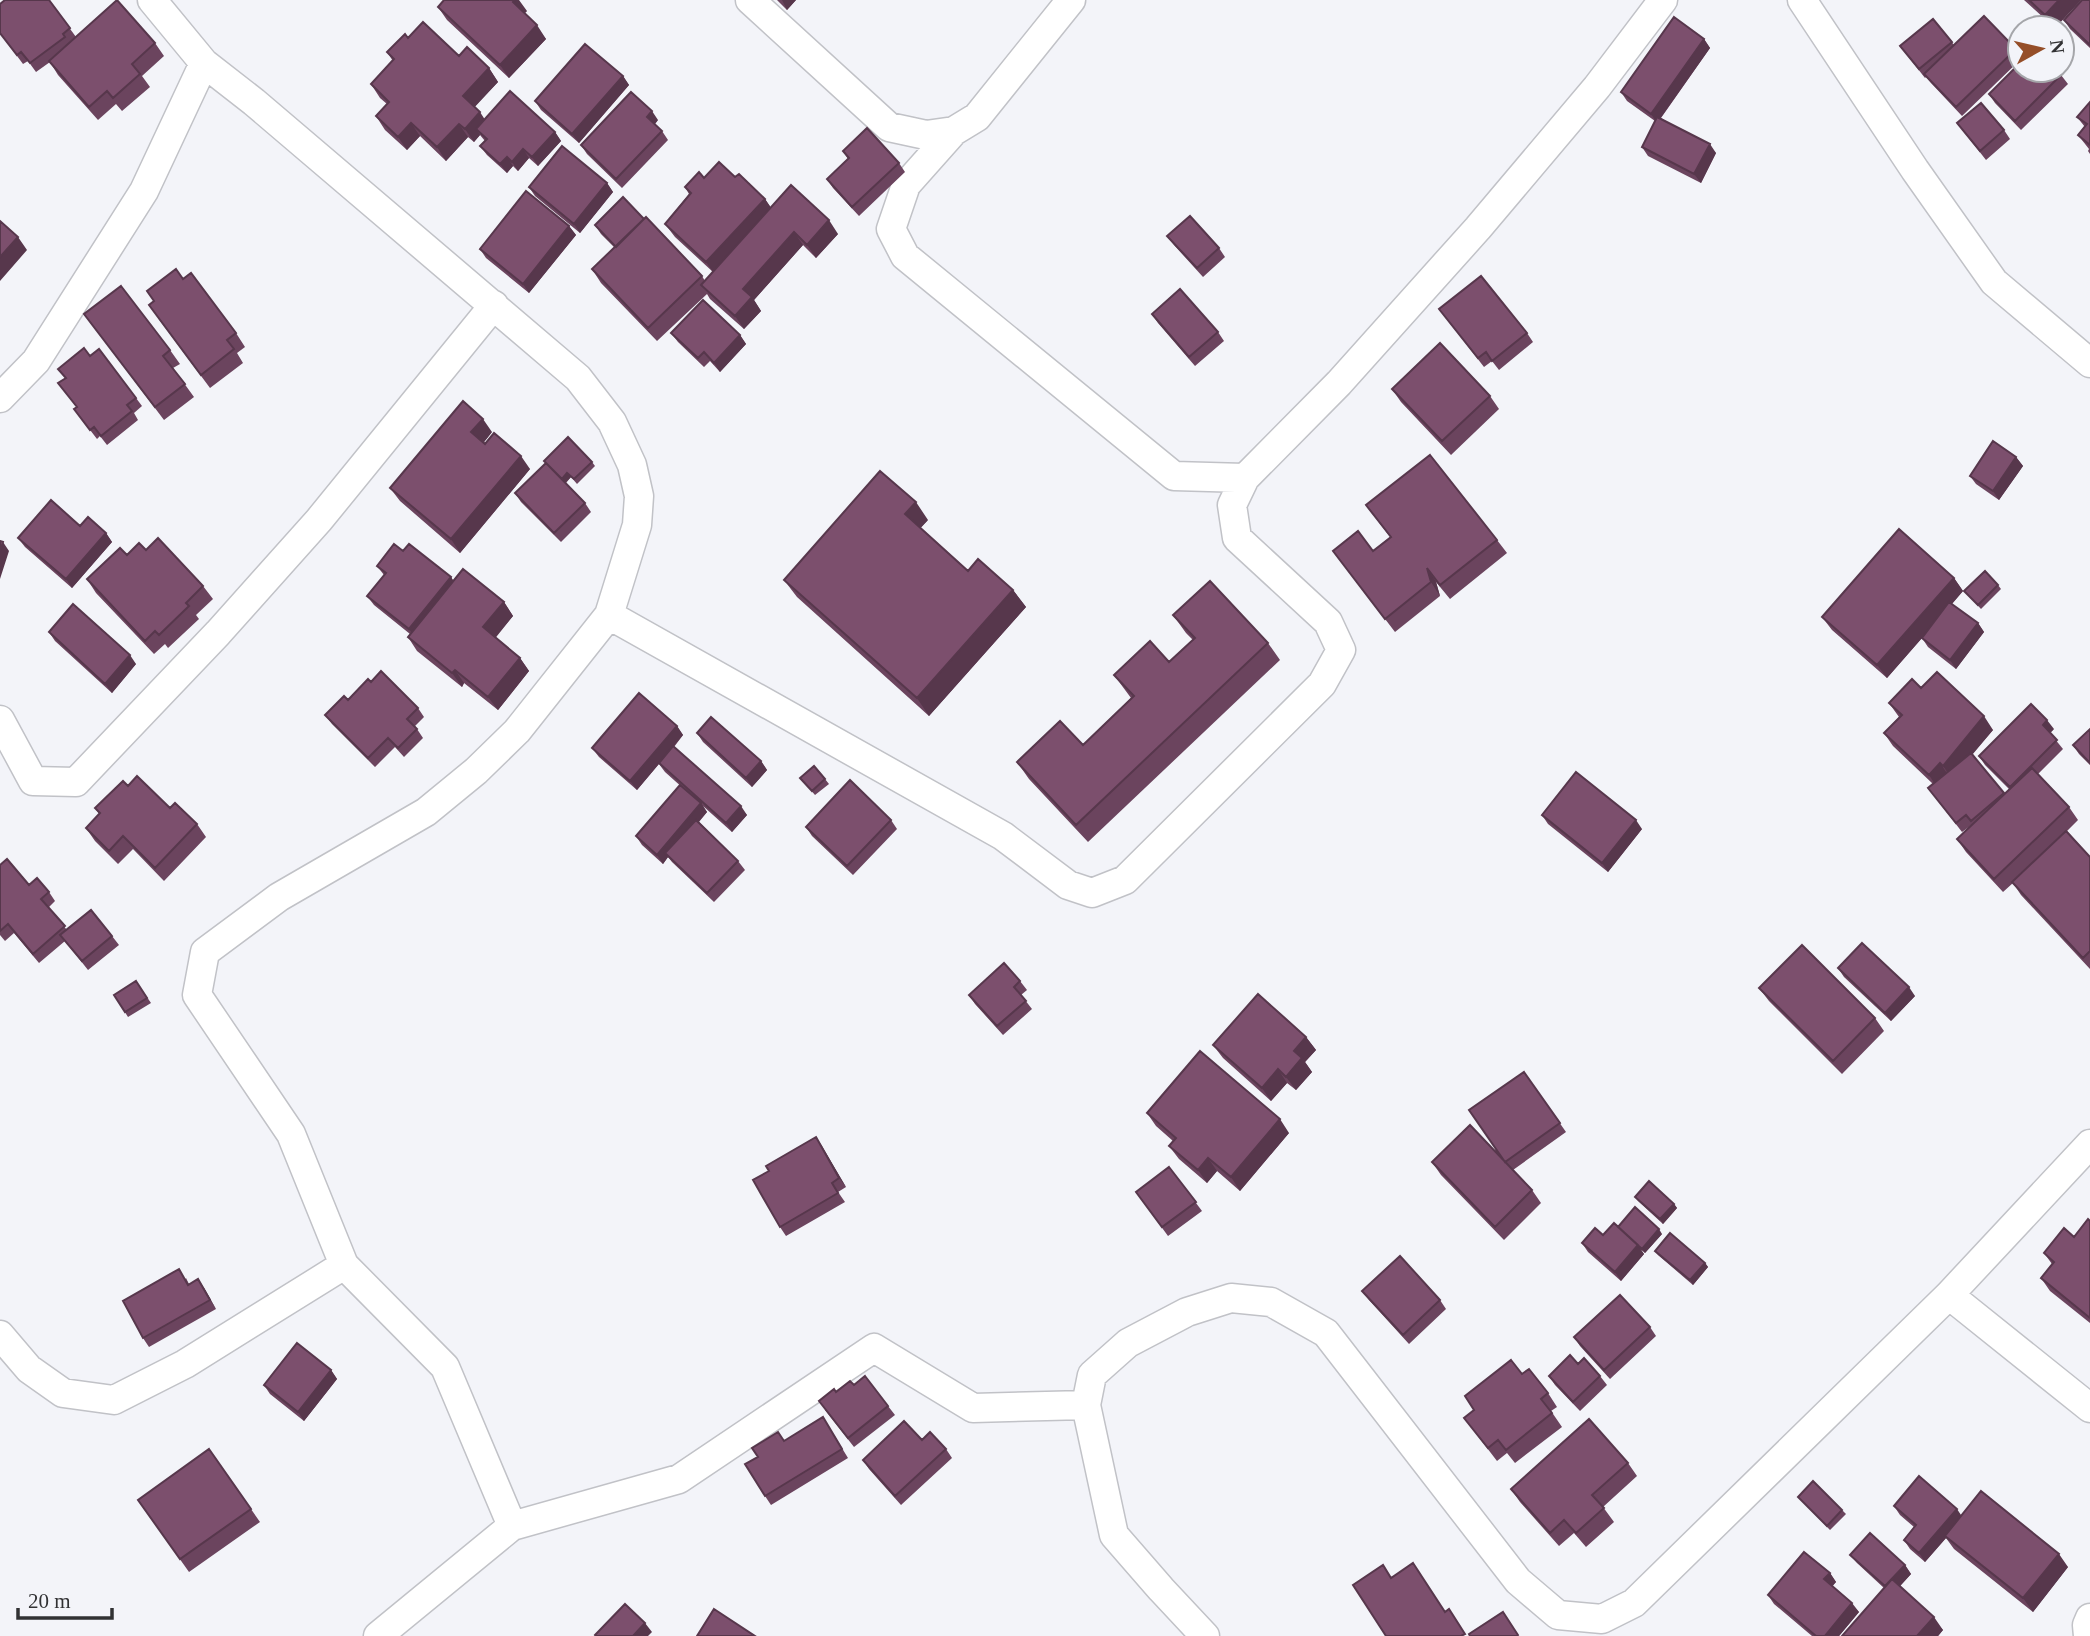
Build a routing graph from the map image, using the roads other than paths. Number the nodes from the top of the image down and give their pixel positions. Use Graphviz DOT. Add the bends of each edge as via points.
graph roads {
  1 [pos="152,0"];
  2 [pos="750,0"];
  3 [pos="1072,0"];
  4 [pos="1663,0"];
  5 [pos="1802,0"];
  6 [pos="204,63"];
  7 [pos="954,131"];
  8 [pos="494,305"];
  9 [pos="2090,363"];
  10 [pos="0,398"];
  11 [pos="1245,478"];
  12 [pos="609,615"];
  13 [pos="0,720"];
  14 [pos="2090,1144"];
  15 [pos="344,1265"];
  16 [pos="1949,1295"];
  17 [pos="0,1335"];
  18 [pos="1086,1405"];
  19 [pos="2090,1408"];
  20 [pos="512,1526"];
  21 [pos="2090,1618"];
  22 [pos="378,1636"];
  23 [pos="1205,1636"];
  24 [pos="2088,1636"];
  1 -- 6 [label="street"];
  2 -- 7 [label="street" via="890,127 926,135"];
  3 -- 7 [label="street" via="977,117"];
  4 -- 11 [label="street" via="1597,87 1478,228 1339,383"];
  5 -- 9 [label="street" via="1994,282"];
  6 -- 8 [label="street"];
  6 -- 10 [label="street" via="144,191 36,361"];
  7 -- 11 [label="street" via="906,185 891,229 905,256 1174,476"];
  8 -- 12 [label="street" via="578,379 612,422 632,465 639,496 637,525"];
  8 -- 13 [label="street" via="319,520 76,782 33,781"];
  11 -- 12 [label="street" via="1232,505 1237,538 1328,622 1341,650 1322,684 1125,880 1092,893 1068,886 1003,836"];
  12 -- 15 [label="street" via="517,731 476,771 426,812 279,897 205,952 197,995 292,1134"];
  14 -- 16 [label="street"];
  15 -- 17 [label="street" via="186,1364 114,1400 63,1393 29,1369"];
  15 -- 20 [label="street" via="445,1367"];
  16 -- 18 [label="street" via="1633,1603 1602,1619 1558,1615 1518,1581 1326,1332 1271,1302 1231,1298 1188,1312 1128,1343 1092,1375"];
  16 -- 19 [label="street"];
  18 -- 20 [label="street" via="974,1408 874,1348 679,1479"];
  18 -- 23 [label="street" via="1114,1535"];
  20 -- 22 [label="street"];
  21 -- 24 [label="street"];
}
